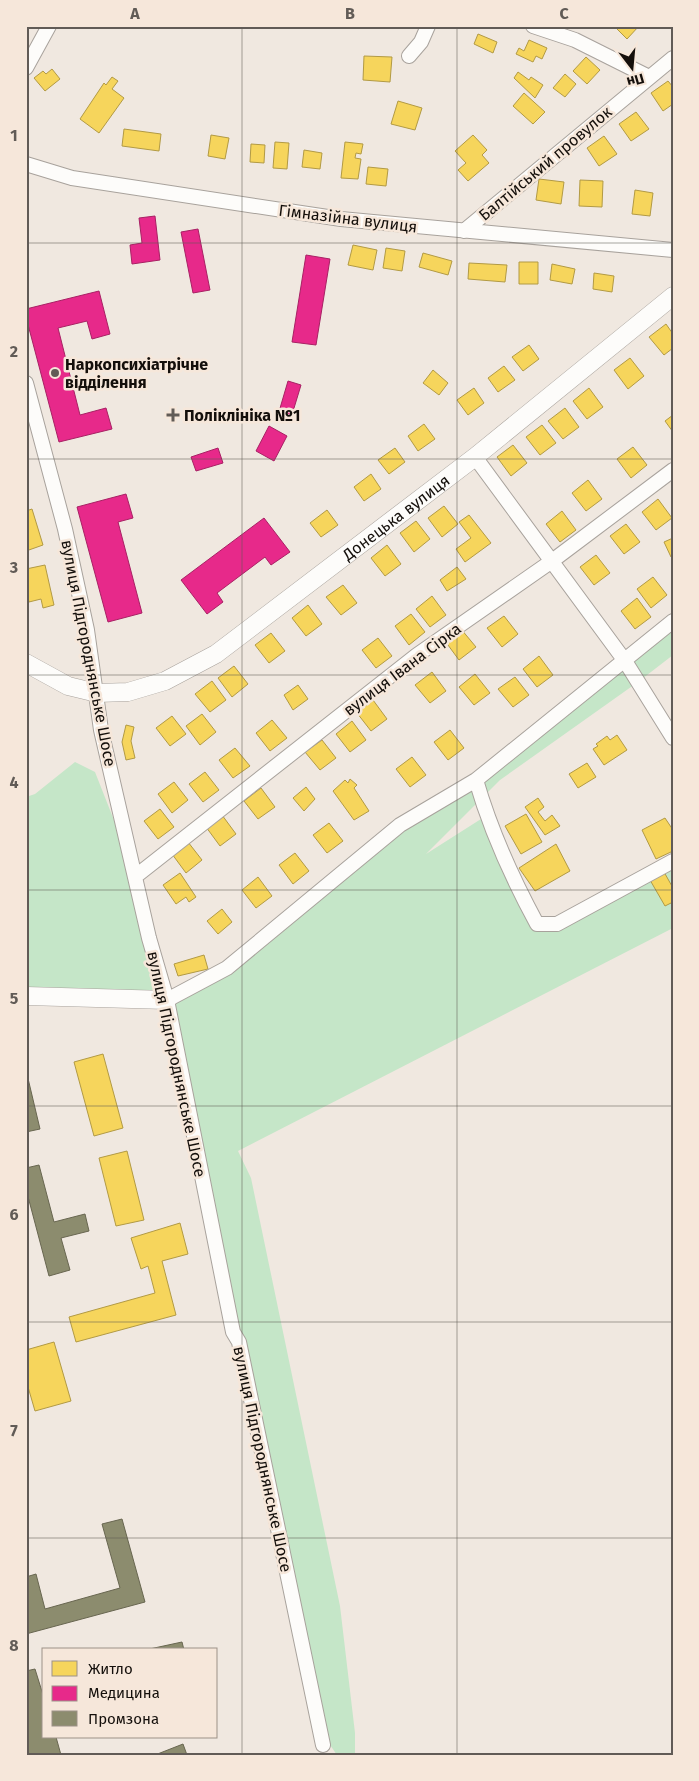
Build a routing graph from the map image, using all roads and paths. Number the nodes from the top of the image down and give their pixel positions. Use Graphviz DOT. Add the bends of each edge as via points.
graph roads {
  1 [pos="49,26"];
  2 [pos="428,26"];
  3 [pos="532,26"];
  4 [pos="409,56"];
  5 [pos="673,58"];
  6 [pos="26,68"];
  7 [pos="648,77"];
  8 [pos="26,164"];
  9 [pos="464,231"];
  10 [pos="673,250"];
  11 [pos="673,296"];
  12 [pos="26,383"];
  13 [pos="475,457"];
  14 [pos="673,470"];
  15 [pos="552,561"];
  16 [pos="673,621"];
  17 [pos="625,661"];
  18 [pos="26,663"];
  19 [pos="97,693"];
  20 [pos="673,738"];
  21 [pos="476,780"];
  22 [pos="673,861"];
  23 [pos="136,876"];
  24 [pos="26,996"];
  25 [pos="167,1000"];
  26 [pos="324,1745"];
  1 -- 6 [label="street"];
  2 -- 4 [label="street" via="421,42"];
  3 -- 7 [label="street" via="576,40"];
  5 -- 7 [label="street, Балтійський провулок"];
  7 -- 9 [label="street, Балтійський провулок"];
  8 -- 9 [label="street, Гімназійна вулиця" via="72,178 293,212"];
  9 -- 10 [label="street, Гімназійна вулиця"];
  11 -- 13 [label="street, Донецька вулиця"];
  12 -- 19 [label="street, вулиця Підгороднянське Шосе" via="65,529"];
  13 -- 15 [label="street"];
  13 -- 19 [label="street, Донецька вулиця" via="216,654 165,681 128,692"];
  14 -- 15 [label="street, вулиця Івана Сірка"];
  15 -- 17 [label="street"];
  15 -- 23 [label="street, вулиця Івана Сірка" via="417,655"];
  16 -- 17 [label="street"];
  17 -- 20 [label="street"];
  17 -- 21 [label="street"];
  18 -- 19 [label="street, Донецька вулиця" via="68,686"];
  19 -- 23 [label="street, вулиця Підгороднянське Шосе" via="101,730"];
  21 -- 22 [label="street" via="507,868 538,924 557,924"];
  21 -- 25 [label="street" via="400,825 227,968"];
  23 -- 25 [label="street, вулиця Підгороднянське Шосе"];
  24 -- 25 [label="street"];
  25 -- 26 [label="street, вулиця Підгороднянське Шосе" via="233,1332 241,1352"];
}
